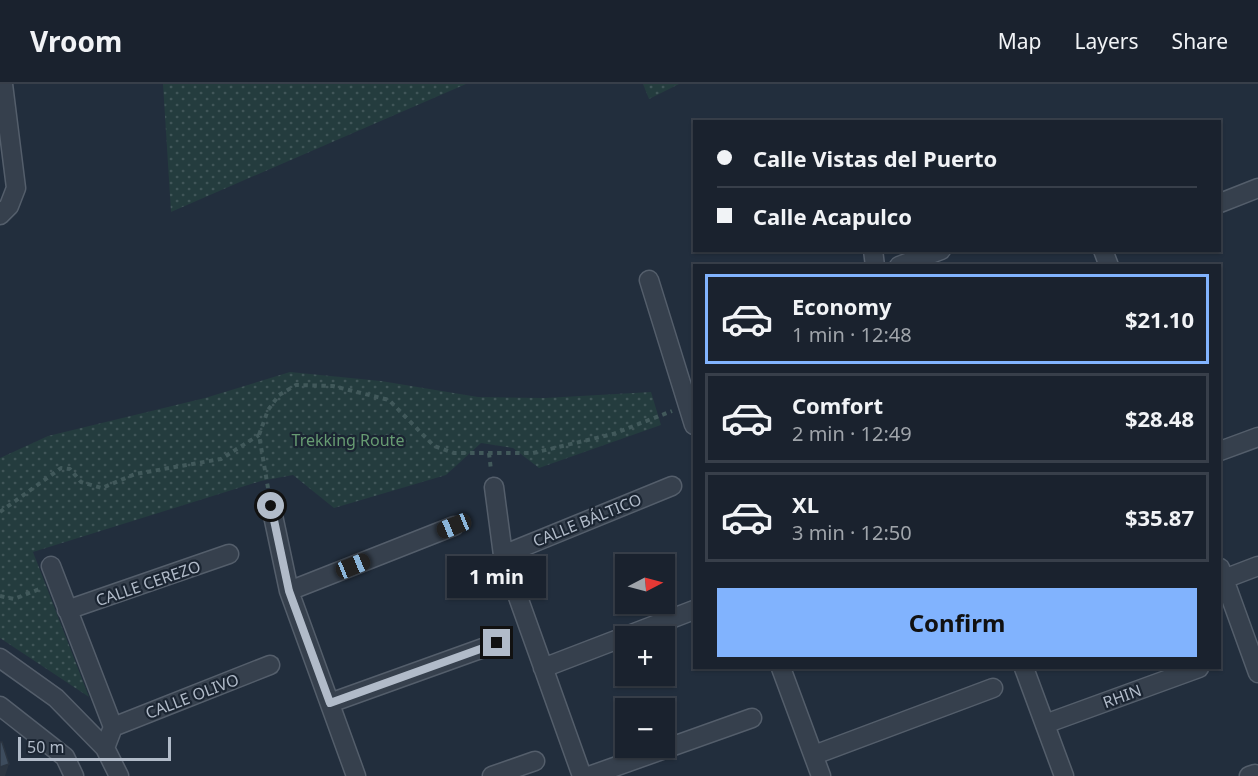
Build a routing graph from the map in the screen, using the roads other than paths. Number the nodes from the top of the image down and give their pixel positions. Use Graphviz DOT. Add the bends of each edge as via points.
graph roads {
  1 [pos="3,84"];
  2 [pos="4,126"];
  3 [pos="1258,188"];
  4 [pos="1221,203"];
  5 [pos="0,215"];
  6 [pos="935,252"];
  7 [pos="904,264"];
  8 [pos="649,280"];
  9 [pos="693,422"];
  10 [pos="1258,437"];
  11 [pos="1221,451"];
  12 [pos="672,486"];
  13 [pos="494,487"];
  14 [pos="271,506"];
  15 [pos="454,526"];
  16 [pos="229,554"];
  17 [pos="503,555"];
  18 [pos="1258,566"];
  19 [pos="54,574"];
  20 [pos="1222,574"];
  21 [pos="289,591"];
  22 [pos="67,610"];
  23 [pos="693,610"];
  24 [pos="497,643"];
  25 [pos="0,658"];
  26 [pos="270,665"];
  27 [pos="543,668"];
  28 [pos="781,669"];
  29 [pos="1024,669"];
  30 [pos="1196,669"];
  31 [pos="1258,673"];
  32 [pos="993,688"];
  33 [pos="330,703"];
  34 [pos="0,706"];
  35 [pos="752,718"];
  36 [pos="1045,724"];
  37 [pos="113,727"];
  38 [pos="105,748"];
  39 [pos="814,755"];
  40 [pos="535,761"];
  41 [pos="74,776"];
  42 [pos="119,776"];
  43 [pos="356,776"];
  44 [pos="492,776"];
  45 [pos="582,776"];
  46 [pos="589,776"];
  47 [pos="821,776"];
  48 [pos="1064,776"];
  1 -- 2 [label="street"];
  2 -- 5 [label="street" via="16,188 9,206"];
  3 -- 4 [label="street"];
  6 -- 7 [label="street"];
  8 -- 9 [label="street"];
  10 -- 11 [label="street"];
  12 -- 17 [label="street, CALLE BÁLTICO"];
  13 -- 17 [label="street"];
  14 -- 21 [label="street"];
  15 -- 21 [label="street"];
  16 -- 22 [label="street, CALLE CEREZO"];
  17 -- 27 [label="street"];
  18 -- 20 [label="street"];
  19 -- 22 [label="street"];
  20 -- 31 [label="street"];
  21 -- 33 [label="street"];
  22 -- 37 [label="street"];
  23 -- 27 [label="street"];
  24 -- 33 [label="street"];
  25 -- 38 [label="street" via="56,698"];
  26 -- 37 [label="street, CALLE OLIVO"];
  27 -- 45 [label="street"];
  28 -- 39 [label="street"];
  29 -- 36 [label="street"];
  30 -- 36 [label="street, RHIN"];
  32 -- 39 [label="street"];
  33 -- 43 [label="street"];
  34 -- 41 [label="street" via="65,758"];
  35 -- 46 [label="street"];
  36 -- 48 [label="street"];
  37 -- 38 [label="street"];
  38 -- 42 [label="street"];
  39 -- 47 [label="street"];
  40 -- 44 [label="street"];
}
